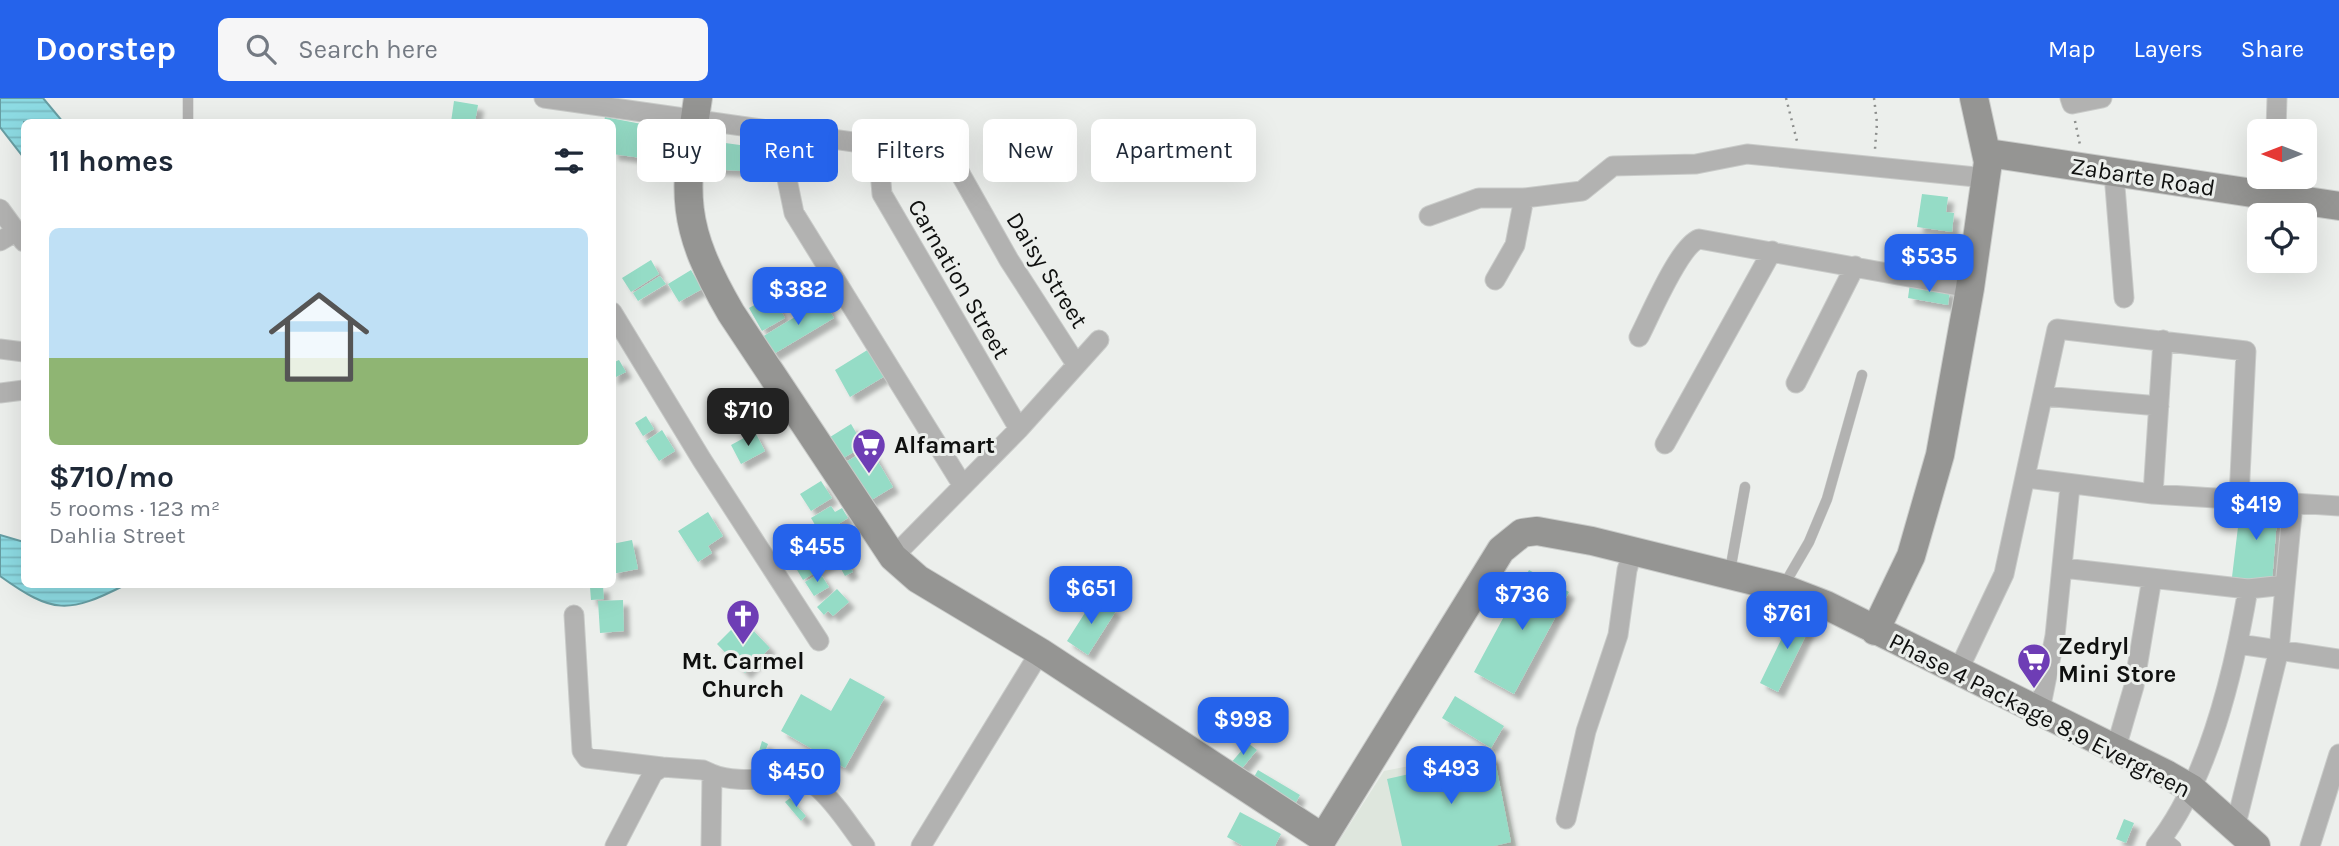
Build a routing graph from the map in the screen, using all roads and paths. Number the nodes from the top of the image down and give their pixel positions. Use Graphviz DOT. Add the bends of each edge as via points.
graph roads {
  1 [pos="188,98"];
  2 [pos="544,98"];
  3 [pos="1786,98"];
  4 [pos="1874,98"];
  5 [pos="1974,98"];
  6 [pos="2102,98"];
  7 [pos="2277,98"];
  8 [pos="2071,101"];
  9 [pos="696,110"];
  10 [pos="595,114"];
  11 [pos="188,119"];
  12 [pos="2276,119"];
  13 [pos="740,122"];
  14 [pos="1801,158"];
  15 [pos="1873,166"];
  16 [pos="1987,166"];
  17 [pos="2085,169"];
  18 [pos="2114,174"];
  19 [pos="788,182"];
  20 [pos="881,182"];
  21 [pos="965,182"];
  22 [pos="2247,185"];
  23 [pos="2281,189"];
  24 [pos="1524,198"];
  25 [pos="2339,206"];
  26 [pos="0,209"];
  27 [pos="1429,216"];
  28 [pos="14,238"];
  29 [pos="1772,251"];
  30 [pos="1855,266"];
  31 [pos="1495,280"];
  32 [pos="1970,288"];
  33 [pos="2124,298"];
  34 [pos="616,319"];
  35 [pos="1639,337"];
  36 [pos="1099,340"];
  37 [pos="2163,340"];
  38 [pos="0,348"];
  39 [pos="21,352"];
  40 [pos="1076,363"];
  41 [pos="1862,375"];
  42 [pos="1796,383"];
  43 [pos="21,390"];
  44 [pos="0,393"];
  45 [pos="2043,396"];
  46 [pos="2159,406"];
  47 [pos="1018,429"];
  48 [pos="1665,444"];
  49 [pos="2027,478"];
  50 [pos="963,486"];
  51 [pos="2070,486"];
  52 [pos="1745,487"];
  53 [pos="2153,494"];
  54 [pos="2239,498"];
  55 [pos="2293,503"];
  56 [pos="2339,506"];
  57 [pos="1633,551"];
  58 [pos="893,557"];
  59 [pos="2063,568"];
  60 [pos="1729,575"];
  61 [pos="2152,578"];
  62 [pos="2285,585"];
  63 [pos="1782,588"];
  64 [pos="2248,589"];
  65 [pos="574,615"];
  66 [pos="1875,631"];
  67 [pos="819,640"];
  68 [pos="2238,644"];
  69 [pos="2279,650"];
  70 [pos="1040,652"];
  71 [pos="2339,659"];
  72 [pos="1958,671"];
  73 [pos="2040,710"];
  74 [pos="2116,748"];
  75 [pos="2339,754"];
  76 [pos="662,767"];
  77 [pos="712,774"];
  78 [pos="2192,789"];
  79 [pos="1566,819"];
  80 [pos="2245,837"];
  81 [pos="1321,842"];
  82 [pos="2165,843"];
  83 [pos="615,846"];
  84 [pos="710,846"];
  85 [pos="864,846"];
  86 [pos="921,846"];
  87 [pos="2310,846"];
  1 -- 11 [label="lane"];
  2 -- 10 [label="street, Daisy Street"];
  3 -- 14 [label="path"];
  4 -- 15 [label="path"];
  5 -- 16 [label="street"];
  6 -- 8 [label="street"];
  7 -- 12 [label="street"];
  8 -- 17 [label="path"];
  9 -- 10 [label="street, Daisy Street"];
  9 -- 13 [label="street, Daisy Street"];
  9 -- 58 [label="street" via="688,214 708,273"];
  14 -- 15 [label="street"];
  14 -- 24 [label="street" via="1746,154 1696,164 1621,164 1605,170 1582,191"];
  15 -- 16 [label="street"];
  16 -- 17 [label="street, Zabarte Road"];
  16 -- 32 [label="street"];
  17 -- 18 [label="street, Zabarte Road"];
  18 -- 22 [label="street, Zabarte Road"];
  18 -- 33 [label="street"];
  19 -- 50 [label="street" via="794,213"];
  20 -- 47 [label="street, Carnation Street" via="882,194"];
  21 -- 40 [label="street, Daisy Street"];
  23 -- 25 [label="street, Zabarte Road"];
  24 -- 27 [label="street" via="1479,198"];
  24 -- 31 [label="street" via="1515,245"];
  26 -- 28 [label="street"];
  29 -- 30 [label="street"];
  29 -- 35 [label="street" via="1699,239 1692,242"];
  29 -- 48 [label="street"];
  30 -- 32 [label="street"];
  30 -- 42 [label="street"];
  32 -- 66 [label="street" via="1940,455 1911,556"];
  34 -- 67 [label="street"];
  36 -- 40 [label="street"];
  37 -- 45 [label="street" via="2057,329"];
  37 -- 46 [label="street"];
  37 -- 54 [label="street" via="2246,351"];
  38 -- 39 [label="street"];
  40 -- 47 [label="street"];
  41 -- 63 [label="lane" via="1827,499"];
  43 -- 44 [label="street"];
  45 -- 46 [label="street"];
  45 -- 49 [label="street"];
  46 -- 53 [label="street"];
  47 -- 50 [label="street"];
  49 -- 51 [label="street"];
  49 -- 72 [label="street" via="2004,575"];
  50 -- 58 [label="street"];
  51 -- 53 [label="street"];
  51 -- 59 [label="street"];
  52 -- 60 [label="lane"];
  53 -- 54 [label="street"];
  54 -- 55 [label="street"];
  55 -- 56 [label="street"];
  55 -- 62 [label="street"];
  57 -- 60 [label="street, Phase 4 Package 8,9 Evergreen"];
  57 -- 79 [label="street" via="1618,635 1586,731"];
  57 -- 81 [label="street, Phase 4 Package 8,9 Evergreen" via="1529,532 1502,551"];
  58 -- 70 [label="street" via="918,579"];
  59 -- 61 [label="street"];
  59 -- 73 [label="street"];
  60 -- 63 [label="street, Phase 4 Package 8,9 Evergreen"];
  61 -- 64 [label="street"];
  61 -- 74 [label="street" via="2134,686"];
  62 -- 64 [label="street"];
  62 -- 69 [label="street"];
  63 -- 66 [label="street, Phase 4 Package 8,9 Evergreen"];
  64 -- 68 [label="street"];
  65 -- 76 [label="street" via="582,751 587,758"];
  66 -- 72 [label="street, Phase 4 Package 8,9 Evergreen"];
  68 -- 69 [label="street"];
  68 -- 78 [label="street"];
  69 -- 71 [label="street"];
  69 -- 80 [label="street"];
  70 -- 81 [label="street"];
  70 -- 86 [label="street"];
  72 -- 73 [label="street, Phase 4 Package 8,9 Evergreen"];
  73 -- 74 [label="street, Phase 4 Package 8,9 Evergreen"];
  74 -- 78 [label="street, Phase 4 Package 8,9 Evergreen"];
  75 -- 87 [label="street"];
  76 -- 77 [label="street"];
  76 -- 83 [label="street" via="653,773"];
  77 -- 84 [label="street"];
  77 -- 85 [label="street" via="729,781 791,778 816,785"];
  78 -- 80 [label="street, Phase 4 Package 8,9 Evergreen"];
  78 -- 82 [label="street"];
}
